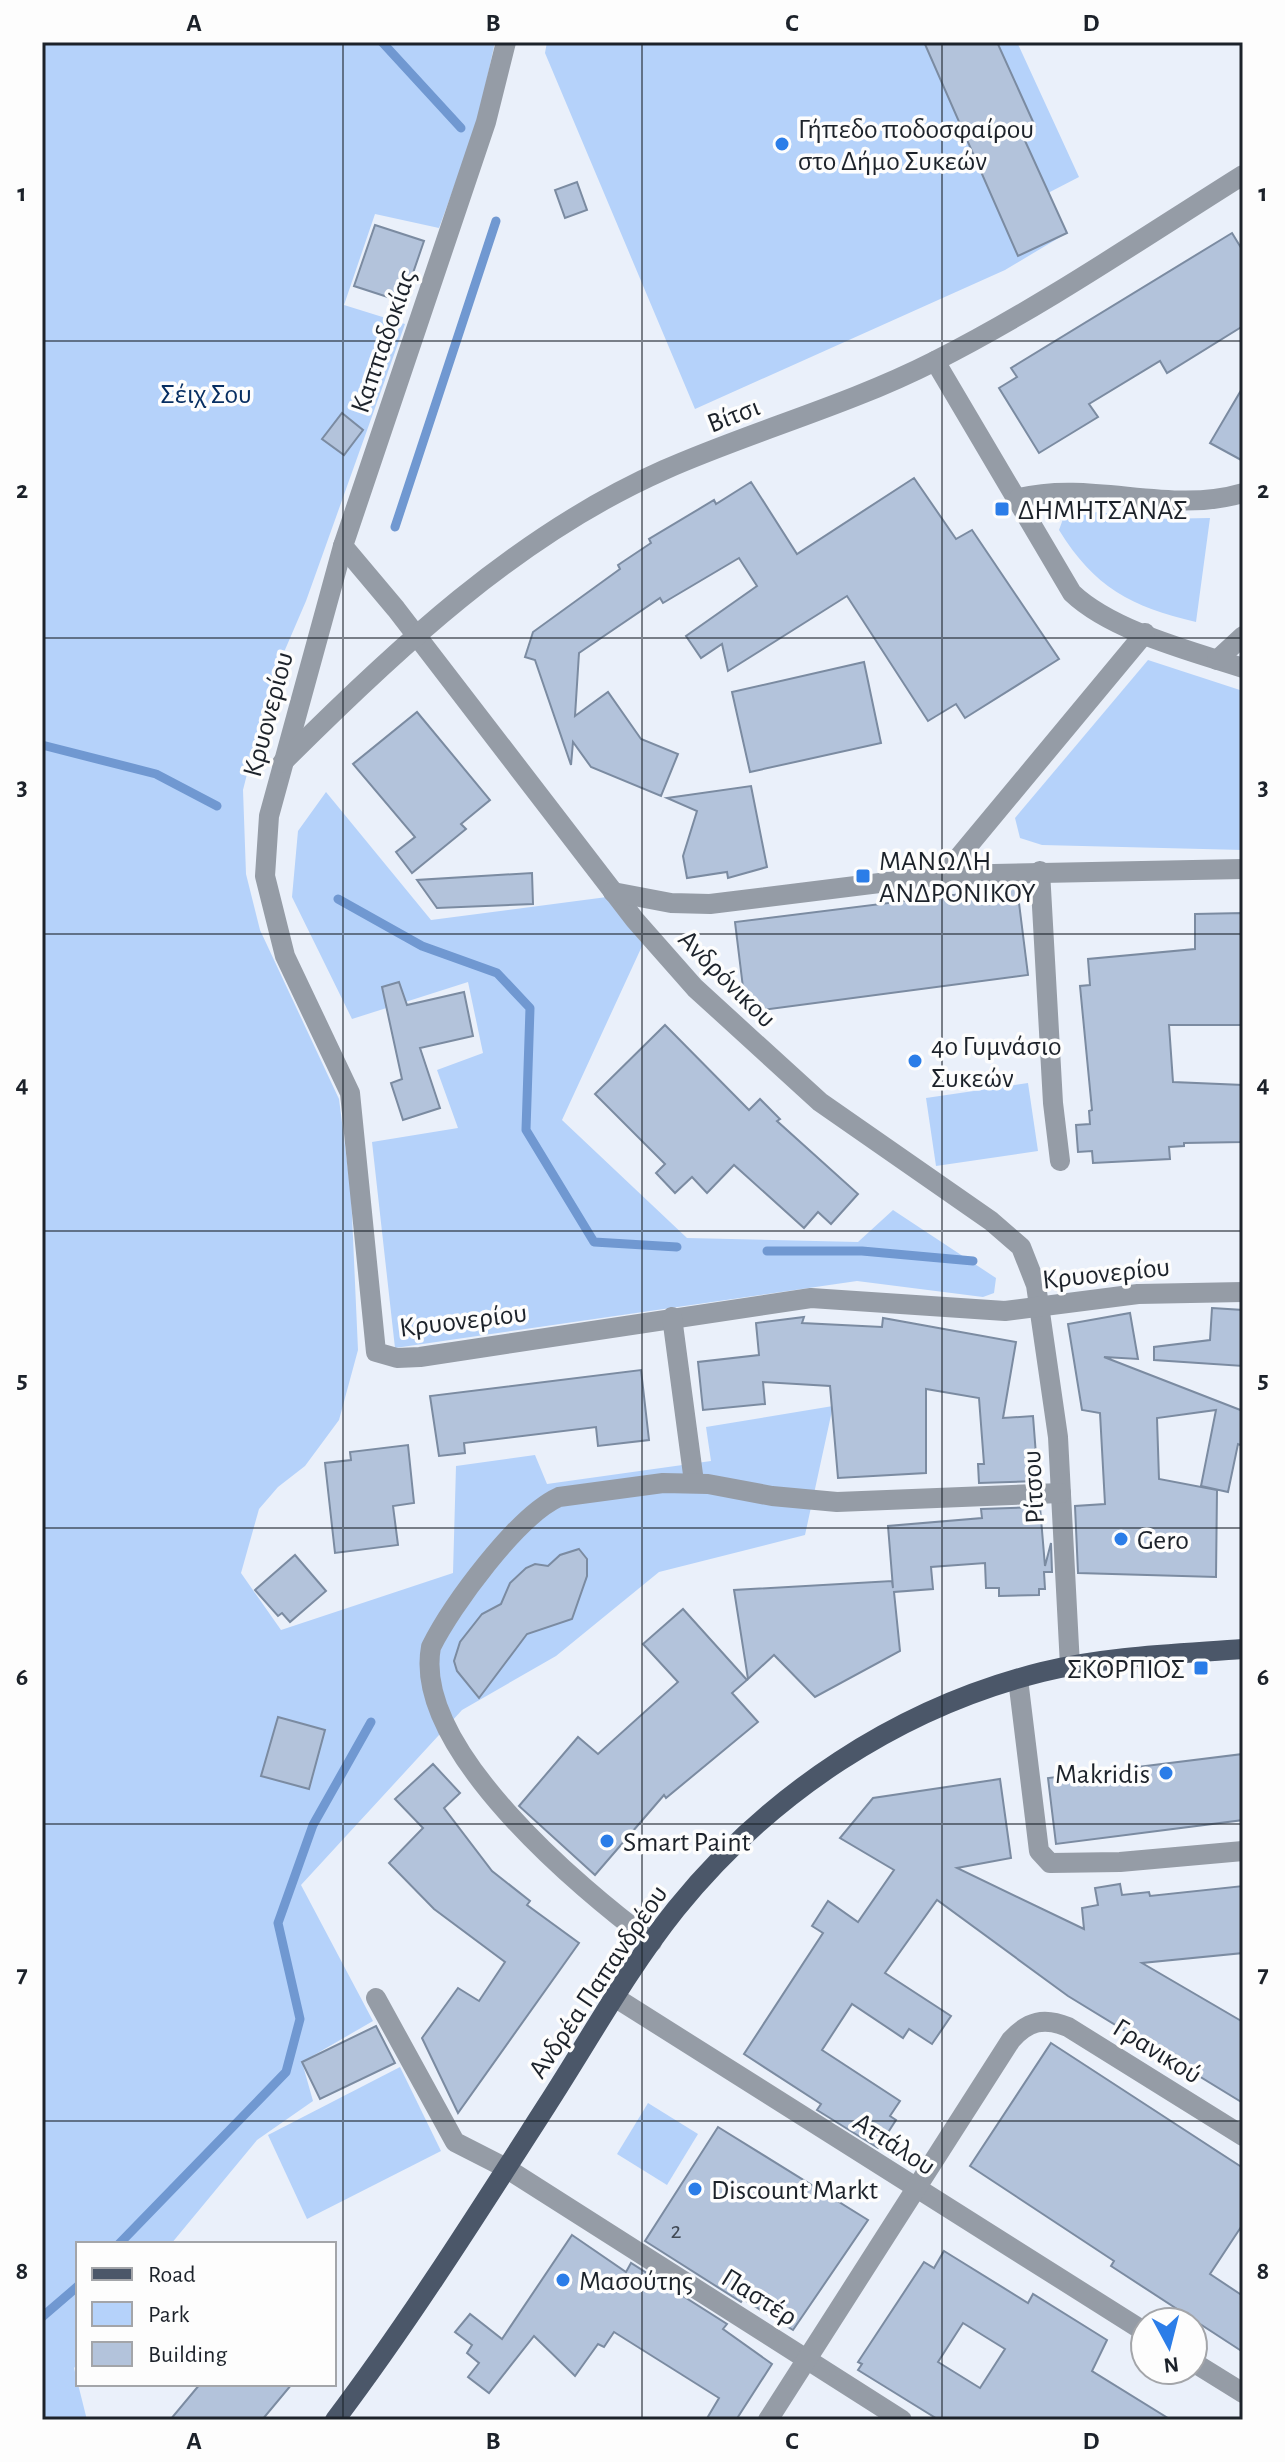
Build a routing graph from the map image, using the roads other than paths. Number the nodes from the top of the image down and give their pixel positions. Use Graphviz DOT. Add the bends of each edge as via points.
graph roads {
  1 [pos="506,42"];
  2 [pos="1243,175"];
  3 [pos="935,361"];
  4 [pos="1243,493"];
  5 [pos="1019,498"];
  6 [pos="343,546"];
  7 [pos="1145,633"];
  8 [pos="417,636"];
  9 [pos="1243,636"];
  10 [pos="1217,660"];
  11 [pos="1243,668"];
  12 [pos="282,763"];
  13 [pos="1243,869"];
  14 [pos="1040,871"];
  15 [pos="944,875"];
  16 [pos="613,892"];
  17 [pos="1060,1161"];
  18 [pos="1243,1292"];
  19 [pos="1039,1307"];
  20 [pos="672,1317"];
  21 [pos="694,1482"];
  22 [pos="1061,1493"];
  23 [pos="1243,1649"];
  24 [pos="1070,1666"];
  25 [pos="1018,1679"];
  26 [pos="1243,1851"];
  27 [pos="652,1942"];
  28 [pos="376,1998"];
  29 [pos="616,1998"];
  30 [pos="1243,2136"];
  31 [pos="506,2168"];
  32 [pos="914,2189"];
  33 [pos="1129,2322"];
  34 [pos="807,2359"];
  35 [pos="1209,2372"];
  36 [pos="1243,2393"];
  37 [pos="335,2420"];
  38 [pos="768,2420"];
  39 [pos="902,2420"];
  1 -- 6 [label="street, Καππαδοκίας" via="486,122"];
  2 -- 3 [label="street, Βίτσι"];
  3 -- 5 [label="street"];
  3 -- 8 [label="street, Βίτσι" via="623,491 507,564"];
  4 -- 5 [label="street" via="1188,502 1066,493"];
  5 -- 7 [label="street" via="1072,593 1091,609"];
  6 -- 8 [label="street"];
  6 -- 12 [label="street, Κρυονερίου"];
  7 -- 10 [label="street"];
  7 -- 15 [label="street"];
  8 -- 12 [label="street, Βίτσι"];
  8 -- 16 [label="street, Ανδρόνικου"];
  9 -- 10 [label="street"];
  10 -- 11 [label="street"];
  12 -- 20 [label="street, Κρυονερίου" via="266,839 268,898 289,966 350,1093 376,1352 420,1357"];
  13 -- 14 [label="street"];
  14 -- 15 [label="street"];
  14 -- 17 [label="street"];
  15 -- 16 [label="street" via="710,904"];
  16 -- 19 [label="street, Ανδρόνικου" via="695,988 795,1082 1011,1236 1032,1269"];
  18 -- 19 [label="street, Κρυονερίου" via="1138,1294"];
  19 -- 20 [label="street, Κρυονερίου" via="1005,1311 811,1298"];
  19 -- 22 [label="street, Ρίτσου"];
  20 -- 21 [label="street"];
  21 -- 22 [label="street" via="837,1502"];
  21 -- 27 [label="street" via="583,1492 544,1503 510,1535 437,1635 429,1657 440,1708 475,1776 536,1842"];
  22 -- 24 [label="street, Ρίτσου"];
  23 -- 24 [label="main road, Ανδρέα Παπανδρέου"];
  24 -- 25 [label="main road, Ανδρέα Παπανδρέου"];
  25 -- 26 [label="street" via="1039,1851 1050,1863"];
  25 -- 27 [label="main road, Ανδρέα Παπανδρέου" via="888,1733 803,1786 724,1854"];
  27 -- 29 [label="main road, Ανδρέα Παπανδρέου"];
  28 -- 31 [label="street, Παστέρ" via="455,2142"];
  29 -- 31 [label="main road, Ανδρέα Παπανδρέου"];
  29 -- 32 [label="street, Αττάλου"];
  30 -- 32 [label="street, Γρανικού" via="1068,2027 1040,2021 1011,2040"];
  31 -- 34 [label="street, Παστέρ"];
  31 -- 37 [label="main road, Ανδρέα Παπανδρέου"];
  32 -- 33 [label="street, Αττάλου"];
  32 -- 34 [label="street"];
  34 -- 38 [label="street"];
  34 -- 39 [label="street, Παστέρ"];
  35 -- 36 [label="street"];
}
